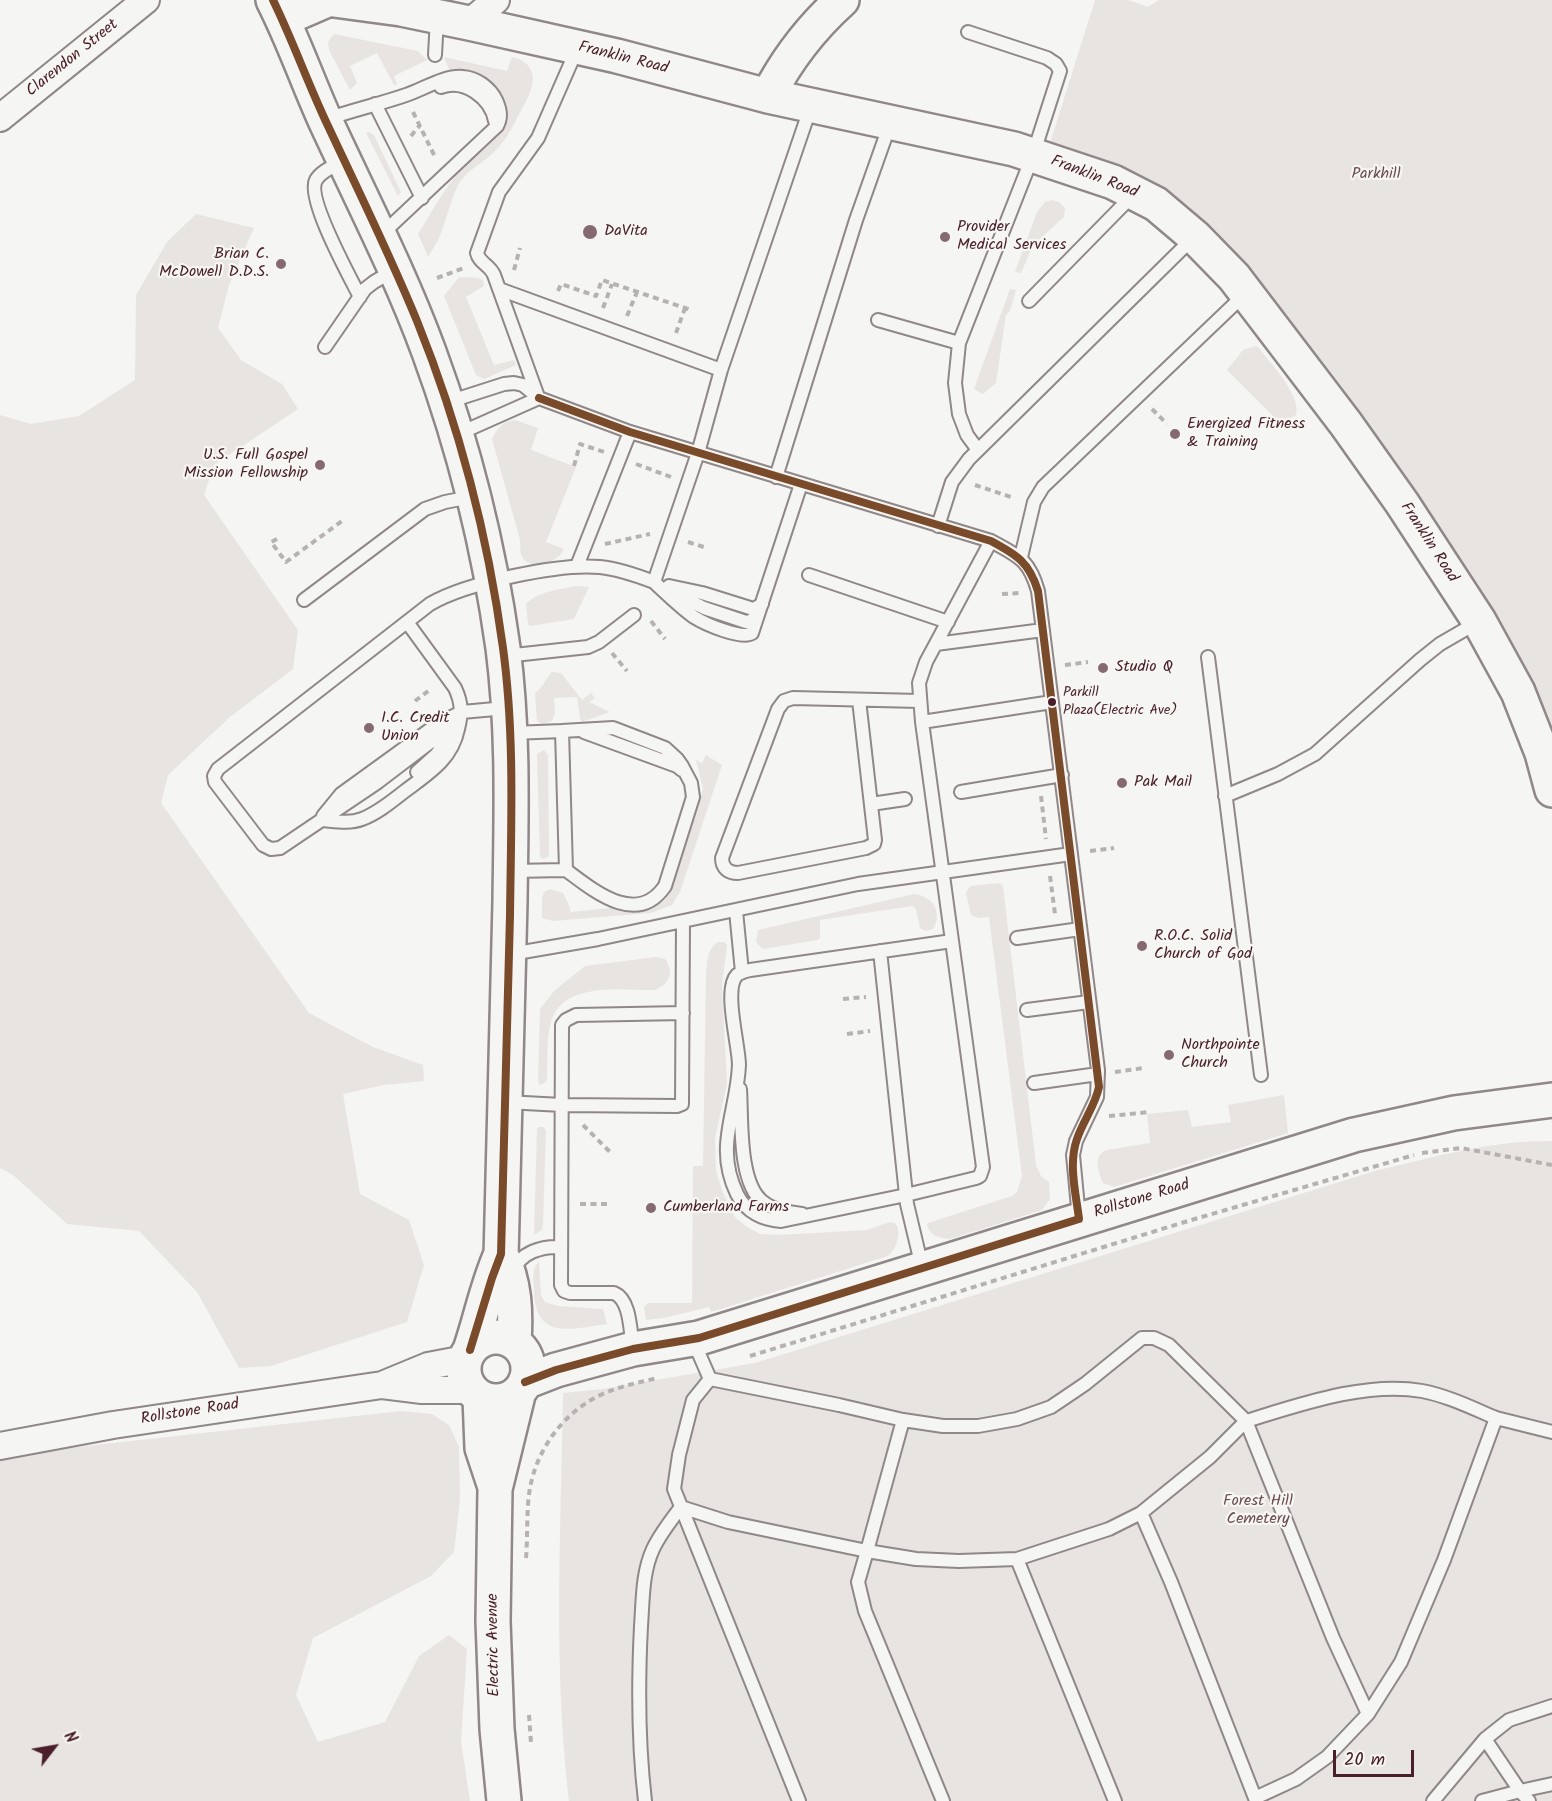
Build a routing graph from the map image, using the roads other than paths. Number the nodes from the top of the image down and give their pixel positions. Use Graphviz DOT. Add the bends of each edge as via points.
graph roads {
  1 [pos="146,0"];
  2 [pos="327,0"];
  3 [pos="334,0"];
  4 [pos="496,0"];
  5 [pos="842,0"];
  6 [pos="278,10"];
  7 [pos="437,17"];
  8 [pos="469,23"];
  9 [pos="968,32"];
  10 [pos="578,48"];
  11 [pos="435,55"];
  12 [pos="768,96"];
  13 [pos="375,104"];
  14 [pos="812,105"];
  15 [pos="0,118"];
  16 [pos="325,119"];
  17 [pos="891,121"];
  18 [pos="1033,155"];
  19 [pos="344,160"];
  20 [pos="1135,193"];
  21 [pos="422,198"];
  22 [pos="380,236"];
  23 [pos="1195,237"];
  24 [pos="394,270"];
  25 [pos="499,289"];
  26 [pos="1246,292"];
  27 [pos="360,297"];
  28 [pos="1029,302"];
  29 [pos="878,320"];
  30 [pos="959,343"];
  31 [pos="324,347"];
  32 [pos="721,370"];
  33 [pos="539,398"];
  34 [pos="446,403"];
  35 [pos="630,432"];
  36 [pos="457,435"];
  37 [pos="978,450"];
  38 [pos="698,453"];
  39 [pos="776,477"];
  40 [pos="801,484"];
  41 [pos="473,497"];
  42 [pos="938,526"];
  43 [pos="991,541"];
  44 [pos="1021,557"];
  45 [pos="577,566"];
  46 [pos="809,575"];
  47 [pos="492,581"];
  48 [pos="654,582"];
  49 [pos="304,600"];
  50 [pos="760,608"];
  51 [pos="634,615"];
  52 [pos="1479,621"];
  53 [pos="407,622"];
  54 [pos="948,622"];
  55 [pos="1043,630"];
  56 [pos="936,644"];
  57 [pos="504,656"];
  58 [pos="1208,657"];
  59 [pos="859,700"];
  60 [pos="920,701"];
  61 [pos="1052,702"];
  62 [pos="462,712"];
  63 [pos="509,721"];
  64 [pos="922,722"];
  65 [pos="562,731"];
  66 [pos="1062,775"];
  67 [pos="1552,790"];
  68 [pos="961,792"];
  69 [pos="1225,795"];
  70 [pos="905,799"];
  71 [pos="872,804"];
  72 [pos="321,820"];
  73 [pos="1071,854"];
  74 [pos="566,870"];
  75 [pos="510,871"];
  76 [pos="942,872"];
  77 [pos="736,911"];
  78 [pos="683,922"];
  79 [pos="1080,929"];
  80 [pos="1017,938"];
  81 [pos="952,940"];
  82 [pos="880,951"];
  83 [pos="509,954"];
  84 [pos="742,972"];
  85 [pos="1089,1002"];
  86 [pos="1027,1010"];
  87 [pos="683,1013"];
  88 [pos="739,1064"];
  89 [pos="1098,1074"];
  90 [pos="1260,1075"];
  91 [pos="1034,1083"];
  92 [pos="1552,1100"];
  93 [pos="505,1102"];
  94 [pos="562,1105"];
  95 [pos="906,1195"];
  96 [pos="807,1215"];
  97 [pos="1079,1219"];
  98 [pos="561,1247"];
  99 [pos="506,1267"];
  100 [pos="922,1269"];
  101 [pos="517,1345"];
  102 [pos="633,1349"];
  103 [pos="703,1362"];
  104 [pos="472,1374"];
  105 [pos="522,1386"];
  106 [pos="1496,1418"];
  107 [pos="903,1420"];
  108 [pos="1246,1421"];
  109 [pos="1552,1432"];
  110 [pos="0,1446"];
  111 [pos="495,1489"];
  112 [pos="681,1507"];
  113 [pos="1141,1513"];
  114 [pos="867,1551"];
  115 [pos="1017,1559"];
  116 [pos="1552,1706"];
  117 [pos="1368,1714"];
  118 [pos="1485,1739"];
  119 [pos="1552,1784"];
  120 [pos="1520,1791"];
  121 [pos="1252,1799"];
  122 [pos="504,1801"];
  123 [pos="645,1801"];
  124 [pos="799,1801"];
  125 [pos="943,1801"];
  126 [pos="1115,1801"];
  127 [pos="1432,1801"];
  128 [pos="1482,1801"];
  129 [pos="1529,1801"];
  1 -- 15 [label="street, Clarendon Street"];
  2 -- 6 [label="main road"];
  3 -- 7 [label="main road, Franklin Road"];
  4 -- 8 [label="street"];
  5 -- 12 [label="main road" via="820,19 780,72"];
  6 -- 16 [label="main road, Electric Avenue"];
  7 -- 8 [label="main road, Franklin Road"];
  7 -- 11 [label="lane"];
  8 -- 10 [label="main road, Franklin Road"];
  9 -- 18 [label="lane" via="1047,58 1060,71"];
  10 -- 12 [label="main road, Franklin Road"];
  10 -- 25 [label="lane" via="538,138 500,192 477,253 492,271"];
  12 -- 14 [label="main road, Franklin Road"];
  13 -- 16 [label="lane"];
  13 -- 21 [label="lane"];
  13 -- 21 [label="lane" via="408,100 453,77 478,81 491,92 500,121"];
  14 -- 17 [label="main road, Franklin Road"];
  14 -- 32 [label="lane"];
  16 -- 19 [label="main road, Electric Avenue"];
  17 -- 18 [label="main road, Franklin Road"];
  17 -- 39 [label="lane"];
  18 -- 20 [label="main road, Franklin Road" via="1104,178"];
  18 -- 30 [label="lane"];
  19 -- 22 [label="main road, Electric Avenue"];
  19 -- 27 [label="lane" via="320,176 314,190 324,222"];
  20 -- 23 [label="main road, Franklin Road" via="1156,204"];
  20 -- 28 [label="lane"];
  21 -- 22 [label="lane"];
  22 -- 24 [label="main road, Electric Avenue"];
  23 -- 26 [label="main road, Franklin Road"];
  23 -- 37 [label="lane"];
  24 -- 27 [label="lane" via="374,282"];
  24 -- 34 [label="main road, Electric Avenue"];
  25 -- 32 [label="lane"];
  25 -- 33 [label="lane"];
  26 -- 44 [label="lane" via="1043,487 1034,502"];
  26 -- 52 [label="main road, Franklin Road" via="1347,424"];
  27 -- 31 [label="lane"];
  29 -- 30 [label="lane"];
  30 -- 37 [label="lane" via="955,383 959,414"];
  32 -- 38 [label="lane"];
  33 -- 34 [label="lane" via="530,388 514,383"];
  33 -- 35 [label="lane"];
  33 -- 36 [label="lane"];
  34 -- 36 [label="main road, Electric Avenue"];
  35 -- 38 [label="lane"];
  35 -- 45 [label="lane"];
  36 -- 41 [label="main road, Electric Avenue"];
  37 -- 42 [label="lane" via="952,482"];
  38 -- 39 [label="lane"];
  38 -- 48 [label="lane"];
  39 -- 40 [label="lane"];
  40 -- 42 [label="lane"];
  40 -- 50 [label="lane"];
  41 -- 47 [label="main road, Electric Avenue"];
  41 -- 49 [label="lane" via="425,509"];
  42 -- 43 [label="lane"];
  43 -- 44 [label="lane"];
  43 -- 54 [label="lane"];
  44 -- 55 [label="lane" via="1033,574"];
  45 -- 47 [label="lane"];
  45 -- 48 [label="lane" via="622,570"];
  46 -- 54 [label="lane"];
  47 -- 53 [label="lane" via="443,597"];
  47 -- 57 [label="main road, Electric Avenue"];
  48 -- 50 [label="lane" via="698,591 750,609"];
  48 -- 50 [label="lane" via="694,616 740,636 752,633"];
  51 -- 57 [label="lane" via="588,647"];
  52 -- 67 [label="main road, Franklin Road" via="1518,692"];
  52 -- 69 [label="lane" via="1420,660 1315,754"];
  53 -- 62 [label="lane" via="455,688"];
  53 -- 72 [label="lane" via="215,772 215,782 267,848 286,845"];
  54 -- 56 [label="lane"];
  55 -- 56 [label="lane"];
  55 -- 61 [label="lane"];
  56 -- 60 [label="lane" via="921,674"];
  57 -- 63 [label="main road, Electric Avenue"];
  58 -- 69 [label="lane"];
  59 -- 60 [label="lane"];
  59 -- 71 [label="lane"];
  59 -- 71 [label="lane" via="793,698 780,705 722,863 728,872 738,873 870,846 876,840"];
  60 -- 64 [label="lane"];
  61 -- 64 [label="lane"];
  61 -- 66 [label="lane"];
  62 -- 63 [label="lane"];
  62 -- 72 [label="lane" via="427,730 349,788"];
  62 -- 72 [label="lane" via="442,747 425,766 369,807"];
  63 -- 65 [label="lane"];
  63 -- 75 [label="main road, Electric Avenue"];
  64 -- 76 [label="lane"];
  65 -- 74 [label="lane"];
  65 -- 74 [label="lane" via="620,729 665,748 678,759 691,783 693,797 665,886 649,901 622,903 602,896"];
  66 -- 68 [label="lane"];
  66 -- 73 [label="lane"];
  69 -- 90 [label="lane"];
  70 -- 71 [label="lane"];
  73 -- 76 [label="lane"];
  73 -- 79 [label="lane"];
  74 -- 75 [label="lane"];
  75 -- 83 [label="main road, Electric Avenue"];
  76 -- 77 [label="lane" via="858,884"];
  76 -- 81 [label="lane"];
  77 -- 78 [label="lane"];
  77 -- 84 [label="lane"];
  78 -- 83 [label="lane"];
  78 -- 87 [label="lane"];
  79 -- 80 [label="lane"];
  79 -- 85 [label="lane"];
  81 -- 82 [label="lane"];
  81 -- 95 [label="lane" via="982,1172 976,1178"];
  82 -- 84 [label="lane"];
  82 -- 95 [label="lane"];
  83 -- 93 [label="main road, Electric Avenue"];
  84 -- 88 [label="lane" via="737,975 732,991"];
  85 -- 86 [label="lane"];
  85 -- 89 [label="lane"];
  87 -- 94 [label="lane" via="576,1015 566,1020 562,1025"];
  87 -- 94 [label="lane" via="682,1104"];
  88 -- 96 [label="lane" via="750,1185 771,1207"];
  88 -- 96 [label="lane" via="726,1149 735,1190 746,1208 770,1220"];
  89 -- 91 [label="lane"];
  89 -- 97 [label="lane" via="1097,1097 1076,1141 1074,1155"];
  92 -- 97 [label="main road, Rollstone Road" via="1454,1113 1354,1135"];
  93 -- 94 [label="lane"];
  93 -- 99 [label="main road, Electric Avenue"];
  94 -- 98 [label="lane"];
  95 -- 96 [label="lane"];
  95 -- 100 [label="lane"];
  97 -- 100 [label="main road, Rollstone Road"];
  98 -- 99 [label="lane" via="541,1247 514,1267"];
  98 -- 102 [label="lane" via="562,1289 570,1293 620,1295 626,1303"];
  99 -- 101 [label="main road, Electric Avenue" via="516,1313"];
  99 -- 104 [label="main road, Electric Avenue" via="488,1282"];
  100 -- 103 [label="main road, Rollstone Road"];
  101 -- 102 [label="main road, Rollstone Road"];
  101 -- 104 [label="main road, Rollstone Road" via="495,1336 477,1343"];
  101 -- 105 [label="main road, Electric Avenue" via="528,1364"];
  102 -- 103 [label="main road, Rollstone Road"];
  102 -- 105 [label="main road, Rollstone Road" via="556,1370"];
  103 -- 107 [label="lane" via="839,1405"];
  103 -- 112 [label="lane" via="679,1455 674,1489"];
  104 -- 105 [label="main road, Rollstone Road" via="490,1401 511,1397"];
  104 -- 110 [label="street, Rollstone Road" via="428,1366 382,1384"];
  104 -- 111 [label="main road, Electric Avenue" via="482,1448"];
  105 -- 111 [label="main road, Electric Avenue"];
  106 -- 108 [label="lane" via="1449,1398 1420,1391 1376,1389 1312,1401"];
  106 -- 109 [label="lane"];
  106 -- 117 [label="lane" via="1444,1560 1401,1662"];
  107 -- 108 [label="lane" via="978,1426 1017,1419 1051,1407 1142,1338 1154,1338 1169,1345"];
  107 -- 114 [label="lane"];
  108 -- 113 [label="lane" via="1210,1457"];
  108 -- 117 [label="lane" via="1333,1638"];
  111 -- 122 [label="main road, Electric Avenue" via="493,1621"];
  112 -- 114 [label="lane" via="728,1522"];
  112 -- 123 [label="lane" via="652,1551 644,1580 638,1684"];
  112 -- 124 [label="lane"];
  113 -- 115 [label="lane" via="1109,1529"];
  113 -- 121 [label="lane" via="1171,1582"];
  114 -- 115 [label="lane" via="916,1559"];
  114 -- 125 [label="lane" via="858,1582 865,1611"];
  115 -- 126 [label="lane"];
  116 -- 118 [label="lane" via="1509,1720"];
  117 -- 121 [label="lane" via="1327,1757 1296,1779"];
  118 -- 120 [label="lane"];
  118 -- 127 [label="lane"];
  119 -- 120 [label="lane"];
  120 -- 128 [label="lane"];
  120 -- 129 [label="lane"];
}
